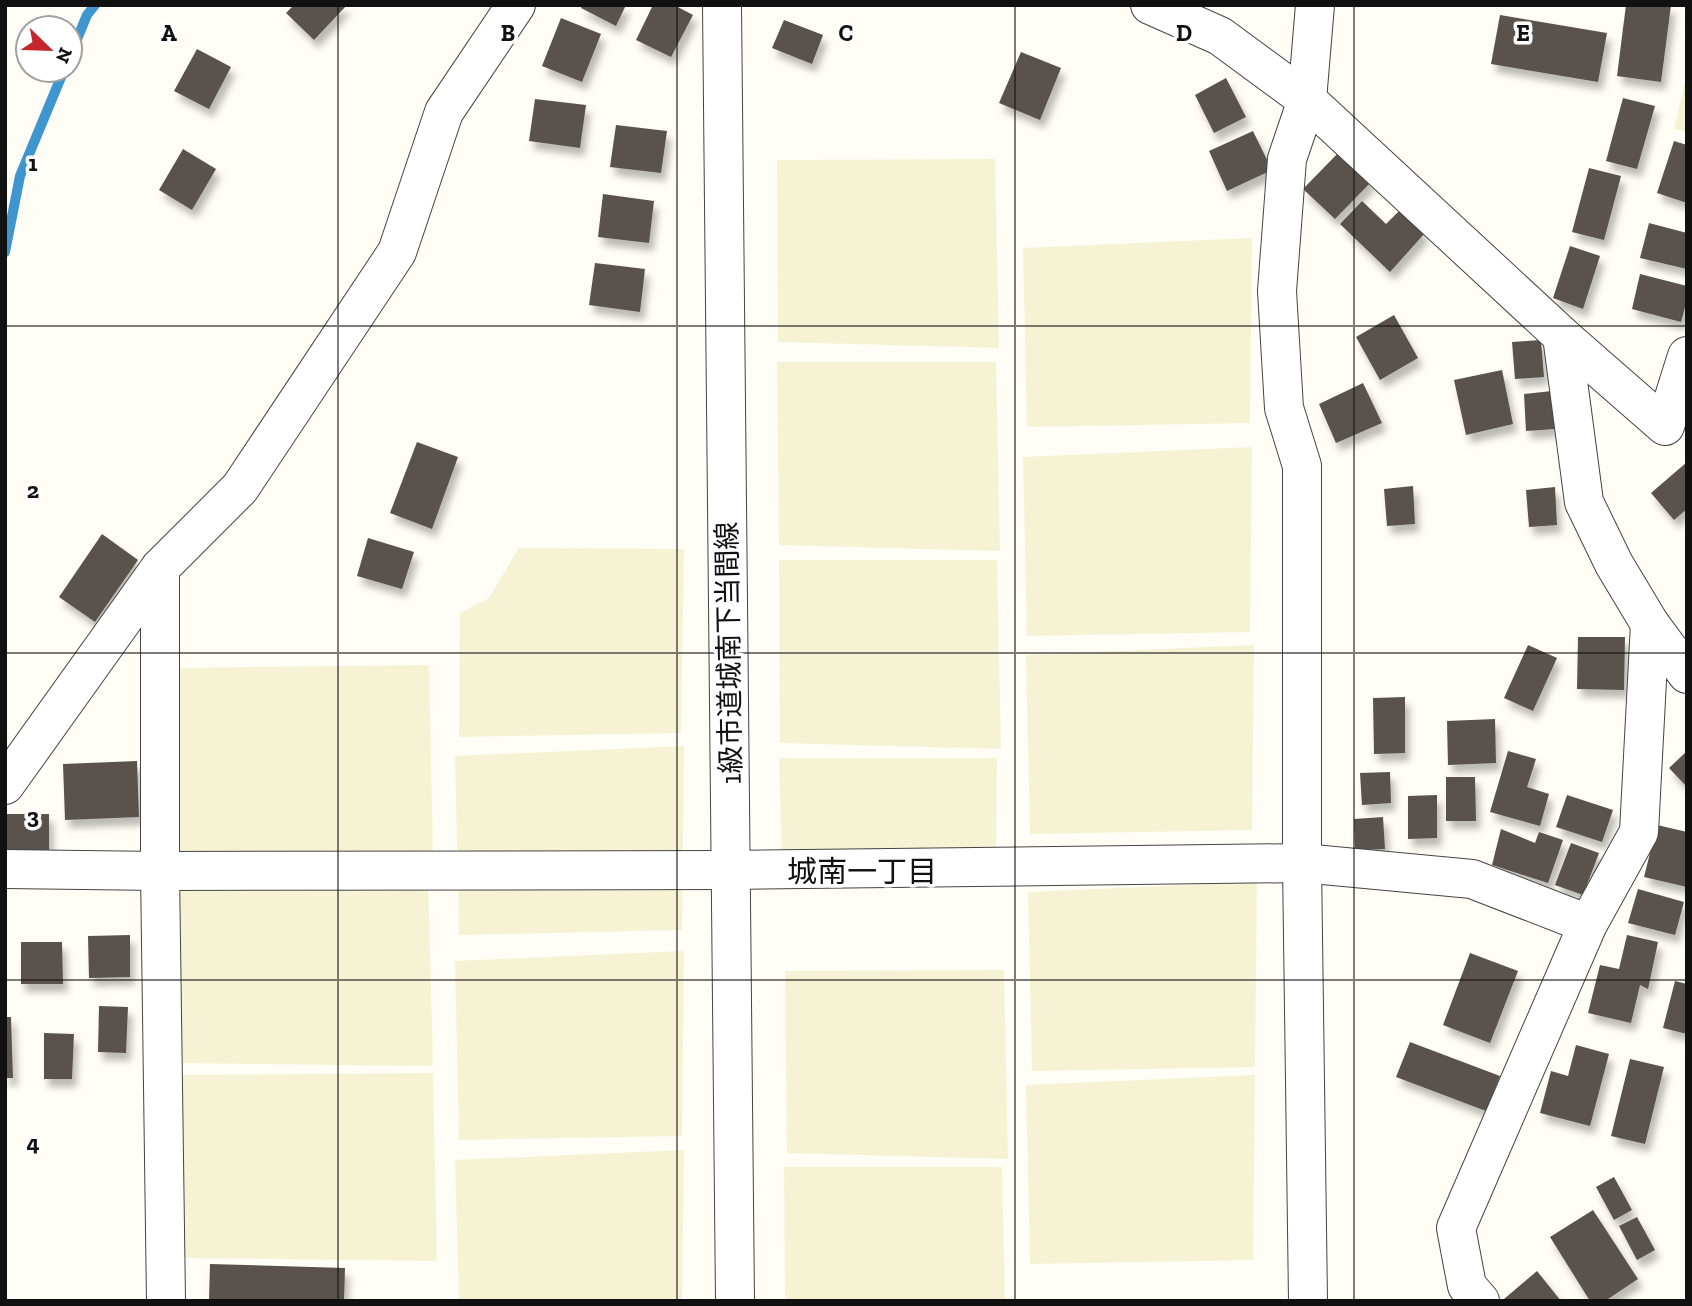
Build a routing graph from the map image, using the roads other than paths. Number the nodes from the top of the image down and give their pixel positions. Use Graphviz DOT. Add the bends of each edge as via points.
graph roads {
  1 [pos="516,5"];
  2 [pos="722,5"];
  3 [pos="1150,5"];
  4 [pos="1315,5"];
  5 [pos="1307,100"];
  6 [pos="1562,336"];
  7 [pos="1687,356"];
  8 [pos="160,568"];
  9 [pos="1650,624"];
  10 [pos="1687,674"];
  11 [pos="5,785"];
  12 [pos="1302,863"];
  13 [pos="5,869"];
  14 [pos="731,870"];
  15 [pos="160,871"];
  16 [pos="1588,924"];
  17 [pos="166,1301"];
  18 [pos="735,1301"];
  19 [pos="1308,1301"];
  20 [pos="1480,1301"];
  1 -- 8 [label="street" via="444,112 397,252 240,488"];
  2 -- 14 [label="street, 1級市道城南下当間線"];
  3 -- 5 [label="street" via="1220,36"];
  4 -- 5 [label="street"];
  5 -- 6 [label="street"];
  5 -- 12 [label="street" via="1287,159 1277,291 1284,408 1302,466"];
  6 -- 7 [label="street" via="1665,426"];
  6 -- 9 [label="street" via="1584,502"];
  8 -- 11 [label="street"];
  8 -- 15 [label="street"];
  9 -- 10 [label="street"];
  9 -- 16 [label="street" via="1639,832"];
  12 -- 14 [label="street"];
  12 -- 16 [label="street" via="1472,879"];
  12 -- 19 [label="street"];
  13 -- 15 [label="street"];
  14 -- 15 [label="street"];
  14 -- 18 [label="street, 1級市道城南下当間線"];
  15 -- 17 [label="street"];
  16 -- 20 [label="street" via="1456,1227 1467,1286"];
}
